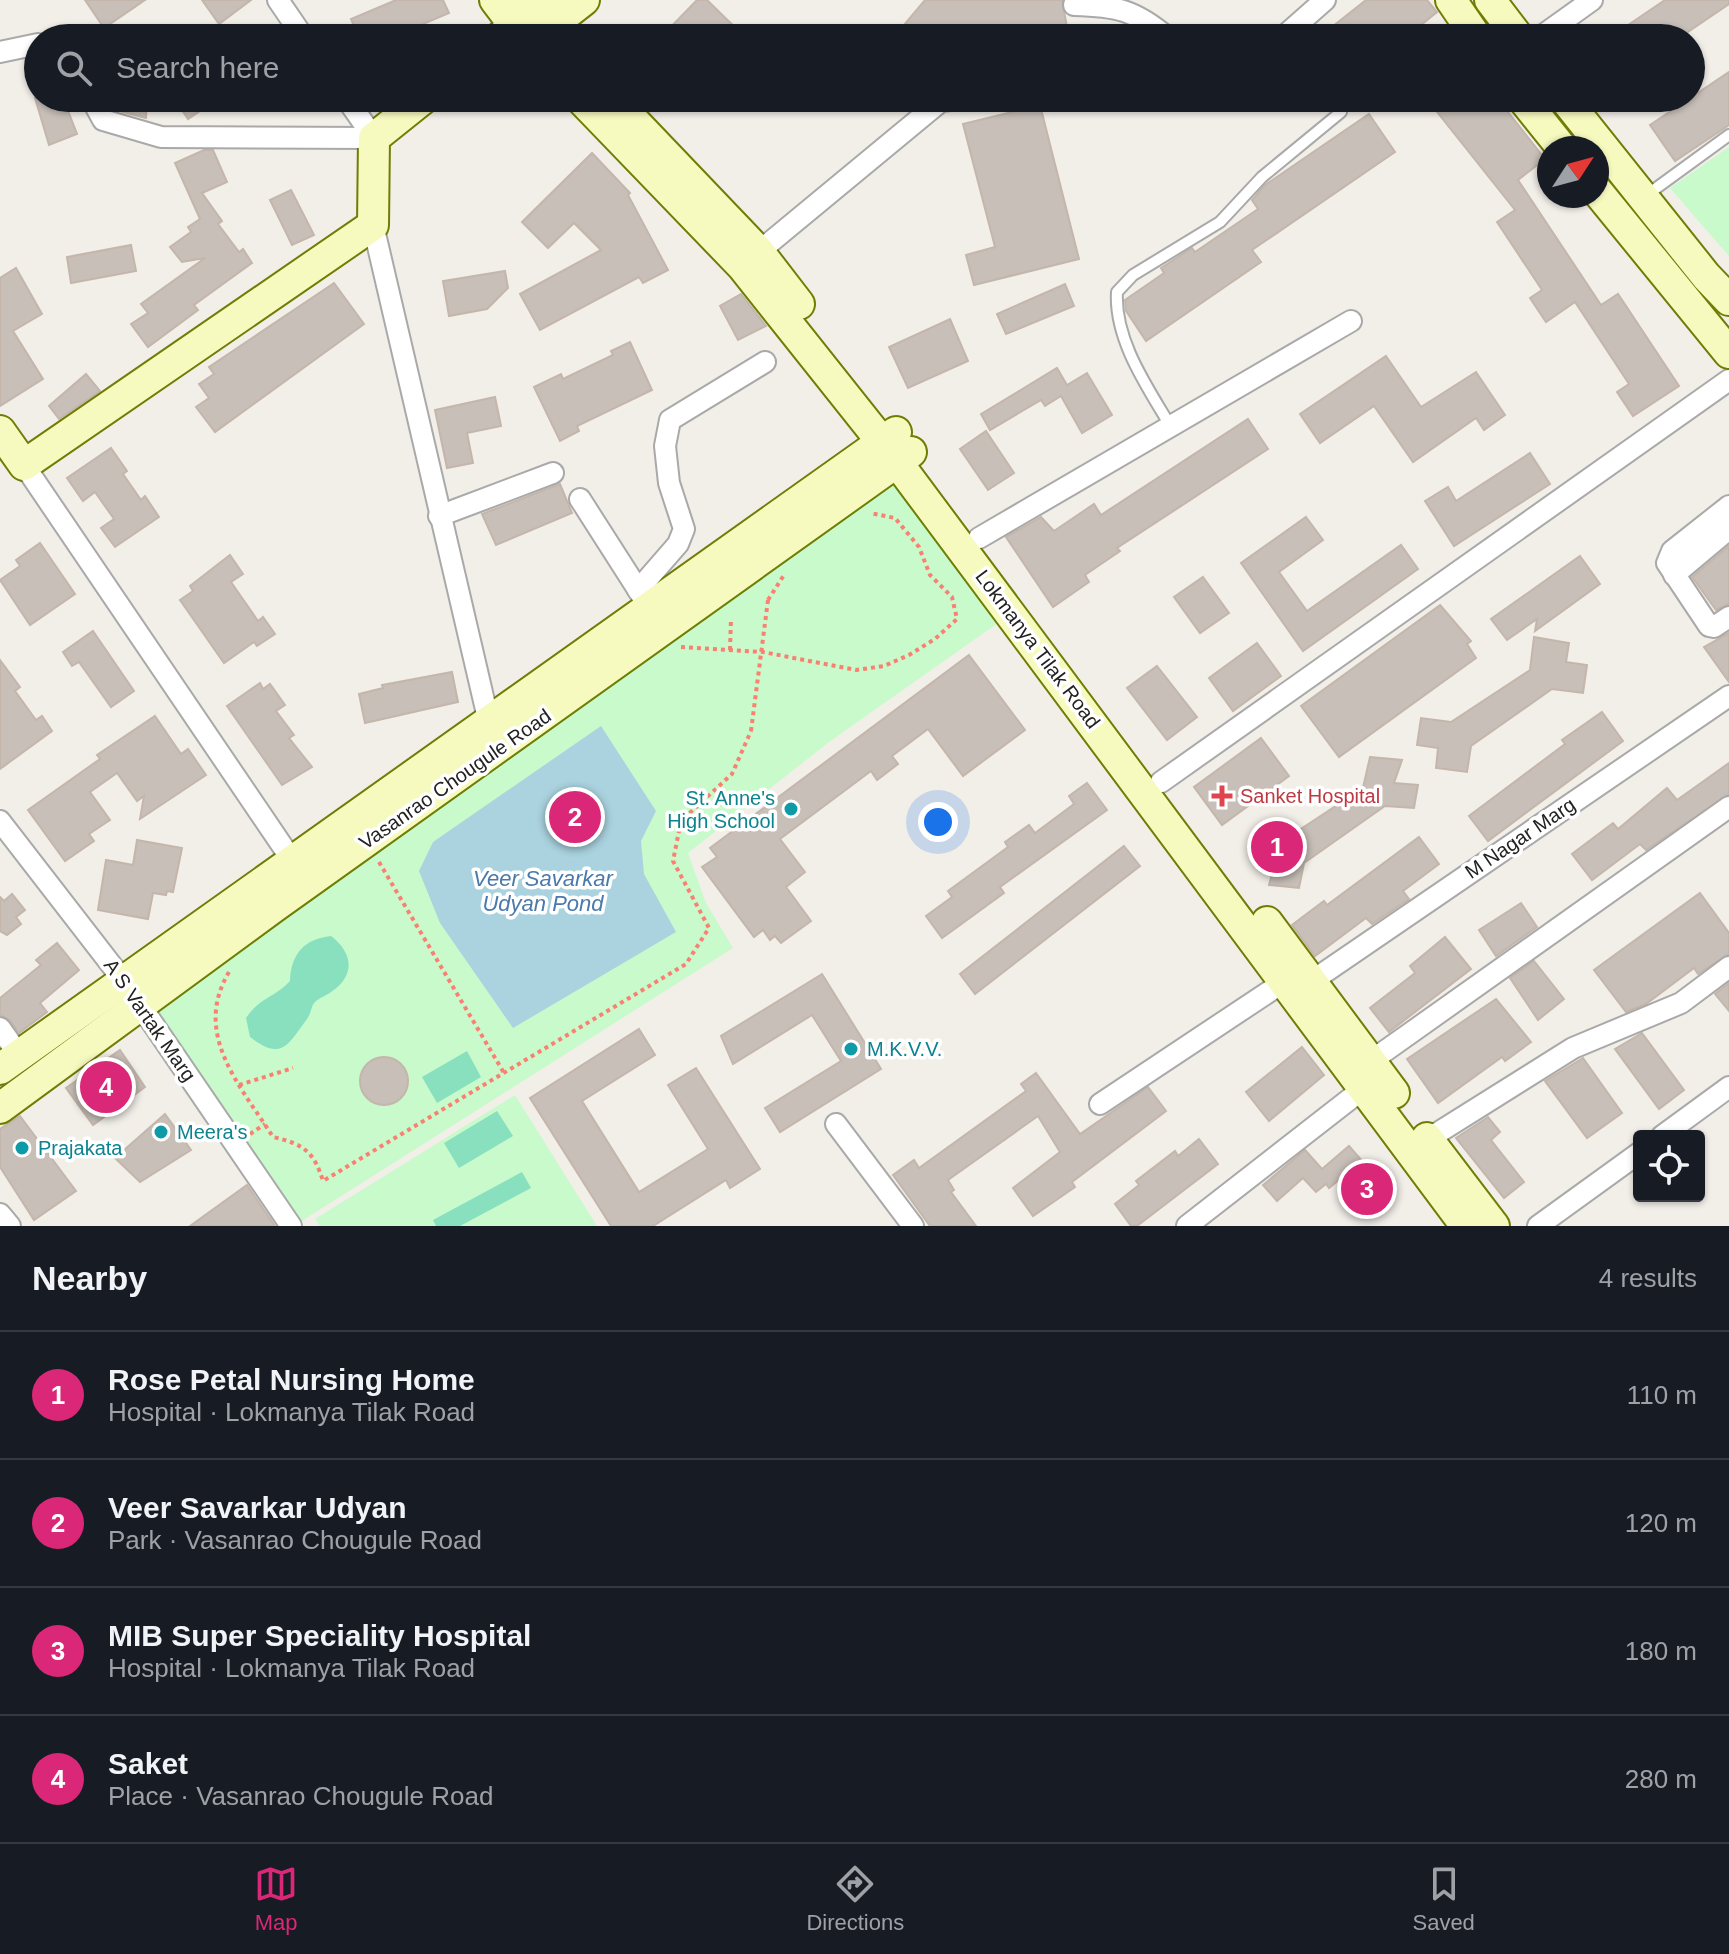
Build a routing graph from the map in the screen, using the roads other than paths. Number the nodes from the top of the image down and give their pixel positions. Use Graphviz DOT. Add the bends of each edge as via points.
graph roads {
  1 [pos="278,0"];
  2 [pos="495,0"];
  3 [pos="584,0"];
  4 [pos="1325,0"];
  5 [pos="1451,0"];
  6 [pos="1490,0"];
  7 [pos="1592,0"];
  8 [pos="1074,5"];
  9 [pos="530,23"];
  10 [pos="294,24"];
  11 [pos="1152,24"];
  12 [pos="1298,24"];
  13 [pos="1467,24"];
  14 [pos="1508,24"];
  15 [pos="1559,24"];
  16 [pos="24,47"];
  17 [pos="0,52"];
  18 [pos="99,112"];
  19 [pos="356,112"];
  20 [pos="406,112"];
  21 [pos="593,112"];
  22 [pos="624,112"];
  23 [pos="928,112"];
  24 [pos="1341,112"];
  25 [pos="1533,112"];
  26 [pos="1575,112"];
  27 [pos="1729,135"];
  28 [pos="1552,136"];
  29 [pos="374,138"];
  30 [pos="1642,198"];
  31 [pos="1609,206"];
  32 [pos="373,225"];
  33 [pos="751,259"];
  34 [pos="1729,300"];
  35 [pos="1351,321"];
  36 [pos="1729,353"];
  37 [pos="765,362"];
  38 [pos="1729,380"];
  39 [pos="1171,427"];
  40 [pos="0,431"];
  41 [pos="897,447"];
  42 [pos="24,465"];
  43 [pos="553,473"];
  44 [pos="580,499"];
  45 [pos="1729,506"];
  46 [pos="439,516"];
  47 [pos="1729,529"];
  48 [pos="979,538"];
  49 [pos="1674,575"];
  50 [pos="645,599"];
  51 [pos="1729,617"];
  52 [pos="1729,696"];
  53 [pos="492,737"];
  54 [pos="1161,782"];
  55 [pos="1729,807"];
  56 [pos="0,821"];
  57 [pos="300,871"];
  58 [pos="1729,967"];
  59 [pos="123,980"];
  60 [pos="1299,981"];
  61 [pos="140,1005"];
  62 [pos="0,1028"];
  63 [pos="10,1062"];
  64 [pos="1372,1074"];
  65 [pos="1729,1087"];
  66 [pos="1100,1104"];
  67 [pos="0,1108"];
  68 [pos="836,1124"];
  69 [pos="1670,1130"];
  70 [pos="1428,1139"];
  71 [pos="1633,1157"];
  72 [pos="0,1214"];
  73 [pos="10,1226"];
  74 [pos="291,1226"];
  75 [pos="913,1226"];
  76 [pos="1187,1226"];
  77 [pos="1466,1226"];
  78 [pos="1494,1226"];
  79 [pos="1538,1226"];
  1 -- 10 [label="street"];
  2 -- 9 [label="street"];
  3 -- 9 [label="street"];
  4 -- 12 [label="street"];
  5 -- 13 [label="street"];
  6 -- 14 [label="street"];
  7 -- 15 [label="street"];
  8 -- 11 [label="street" via="1115,6"];
  16 -- 17 [label="street"];
  18 -- 29 [label="street" via="103,120 161,137"];
  19 -- 29 [label="street"];
  20 -- 29 [label="street"];
  21 -- 33 [label="street, Lokmanya Tilak Road" via="669,195"];
  22 -- 33 [label="street, Lokmanya Tilak Road"];
  23 -- 33 [label="street"];
  24 -- 39 [label="lane" via="1262,177 1220,222 1133,275 1117,292 1116,308 1134,363"];
  25 -- 28 [label="street"];
  26 -- 30 [label="street"];
  27 -- 30 [label="lane"];
  29 -- 32 [label="street"];
  30 -- 34 [label="street"];
  31 -- 36 [label="street"];
  32 -- 42 [label="street"];
  32 -- 46 [label="street"];
  33 -- 41 [label="street, Lokmanya Tilak Road"];
  35 -- 39 [label="street"];
  37 -- 50 [label="street" via="670,420 665,446 669,483 684,529"];
  38 -- 54 [label="street"];
  39 -- 48 [label="street"];
  40 -- 42 [label="street"];
  41 -- 48 [label="street, Lokmanya Tilak Road"];
  41 -- 50 [label="street, Vasanrao Chougule Road"];
  41 -- 53 [label="street, Vasanrao Chougule Road"];
  41 -- 60 [label="street, Lokmanya Tilak Road"];
  42 -- 57 [label="street"];
  43 -- 46 [label="street"];
  44 -- 50 [label="street"];
  45 -- 49 [label="street" via="1668,556"];
  46 -- 53 [label="street"];
  47 -- 49 [label="street"];
  48 -- 54 [label="street, Lokmanya Tilak Road"];
  49 -- 51 [label="street" via="1709,626"];
  50 -- 53 [label="street, Vasanrao Chougule Road"];
  52 -- 60 [label="street, M Nagar Marg"];
  53 -- 57 [label="street, Vasanrao Chougule Road"];
  54 -- 60 [label="street, Lokmanya Tilak Road"];
  55 -- 64 [label="street"];
  56 -- 59 [label="street, A S Vartak Marg"];
  57 -- 59 [label="street, Vasanrao Chougule Road"];
  57 -- 61 [label="street, Vasanrao Chougule Road"];
  58 -- 70 [label="street" via="1681,1003 1573,1048"];
  59 -- 61 [label="street, A S Vartak Marg"];
  59 -- 63 [label="street, Vasanrao Chougule Road"];
  60 -- 64 [label="street, Lokmanya Tilak Road"];
  60 -- 66 [label="street, M Nagar Marg"];
  61 -- 67 [label="street, Vasanrao Chougule Road"];
  61 -- 74 [label="street, A S Vartak Marg"];
  62 -- 63 [label="street"];
  64 -- 70 [label="street, Lokmanya Tilak Road"];
  64 -- 76 [label="street"];
  64 -- 77 [label="street, Lokmanya Tilak Road"];
  65 -- 69 [label="street"];
  68 -- 75 [label="street"];
  70 -- 78 [label="street, Lokmanya Tilak Road"];
  71 -- 79 [label="street"];
  72 -- 73 [label="street"];
}
